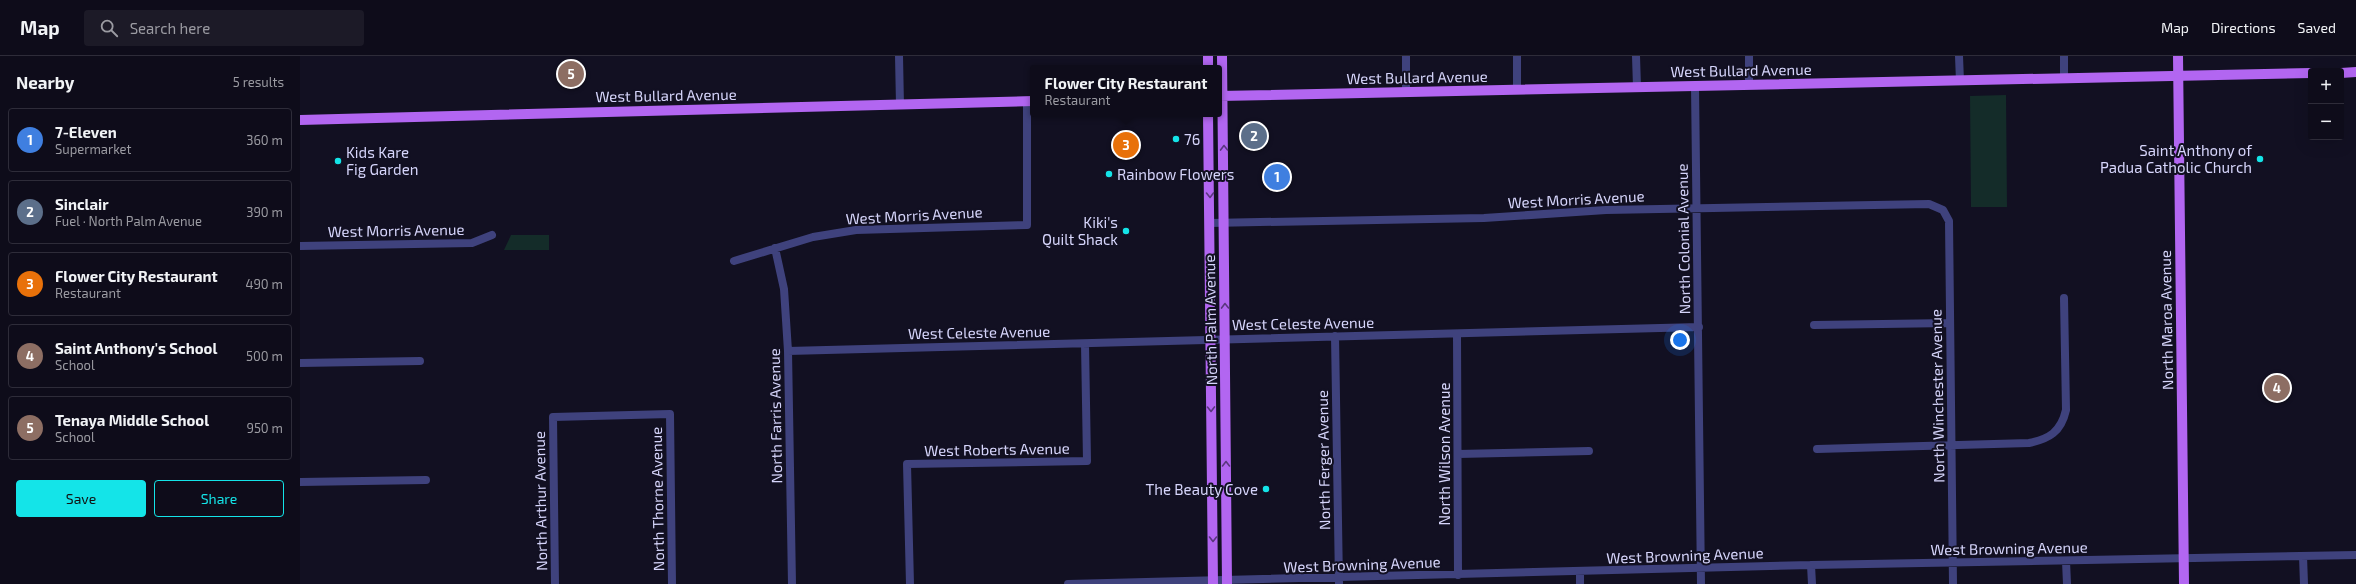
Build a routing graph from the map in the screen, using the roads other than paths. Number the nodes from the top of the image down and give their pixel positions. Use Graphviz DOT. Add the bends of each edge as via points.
graph roads {
  1 [pos="899,56"];
  2 [pos="1406,56"];
  3 [pos="1517,56"];
  4 [pos="1636,56"];
  5 [pos="1748,56"];
  6 [pos="1959,56"];
  7 [pos="2064,56"];
  8 [pos="2178,56"];
  9 [pos="2356,72"];
  10 [pos="2308,73"];
  11 [pos="2344,73"];
  12 [pos="2178,76"];
  13 [pos="2064,78"];
  14 [pos="1960,80"];
  15 [pos="1749,84"];
  16 [pos="1695,86"];
  17 [pos="1637,87"];
  18 [pos="1517,90"];
  19 [pos="1406,93"];
  20 [pos="1222,96"];
  21 [pos="1030,101"];
  22 [pos="900,105"];
  23 [pos="1208,117"];
  24 [pos="1222,117"];
  25 [pos="300,120"];
  26 [pos="1696,208"];
  27 [pos="1943,210"];
  28 [pos="1224,222"];
  29 [pos="1210,223"];
  30 [pos="492,235"];
  31 [pos="300,246"];
  32 [pos="775,248"];
  33 [pos="734,261"];
  34 [pos="2064,298"];
  35 [pos="1950,323"];
  36 [pos="1814,325"];
  37 [pos="1699,327"];
  38 [pos="1457,334"];
  39 [pos="1335,336"];
  40 [pos="1225,339"];
  41 [pos="1210,340"];
  42 [pos="1085,344"];
  43 [pos="788,351"];
  44 [pos="420,361"];
  45 [pos="300,363"];
  46 [pos="552,417"];
  47 [pos="1952,444"];
  48 [pos="1817,448"];
  49 [pos="1589,451"];
  50 [pos="1458,454"];
  51 [pos="426,480"];
  52 [pos="300,482"];
  53 [pos="2356,555"];
  54 [pos="2303,556"];
  55 [pos="2184,559"];
  56 [pos="2066,561"];
  57 [pos="1952,562"];
  58 [pos="1811,566"];
  59 [pos="1701,569"];
  60 [pos="1580,572"];
  61 [pos="1458,575"];
  62 [pos="1339,581"];
  63 [pos="1213,582"];
  64 [pos="1227,582"];
  65 [pos="555,584"];
  66 [pos="672,584"];
  67 [pos="792,584"];
  68 [pos="910,584"];
  69 [pos="1068,584"];
  70 [pos="1580,584"];
  71 [pos="1701,584"];
  72 [pos="1812,584"];
  73 [pos="1953,584"];
  74 [pos="2067,584"];
  75 [pos="2184,584"];
  76 [pos="2304,584"];
  1 -- 22 [label="street"];
  2 -- 19 [label="street"];
  3 -- 18 [label="street"];
  4 -- 17 [label="street"];
  5 -- 15 [label="street"];
  6 -- 14 [label="street"];
  7 -- 13 [label="street"];
  8 -- 12 [label="main road, North Maroa Avenue"];
  9 -- 11 [label="main road"];
  10 -- 12 [label="main road, West Bullard Avenue"];
  12 -- 13 [label="main road, West Bullard Avenue"];
  12 -- 55 [label="main road, North Maroa Avenue"];
  13 -- 14 [label="main road, West Bullard Avenue"];
  14 -- 15 [label="main road, West Bullard Avenue"];
  15 -- 16 [label="main road, West Bullard Avenue"];
  16 -- 17 [label="main road, West Bullard Avenue"];
  16 -- 26 [label="street, North Colonial Avenue"];
  17 -- 18 [label="main road, West Bullard Avenue"];
  18 -- 19 [label="main road, West Bullard Avenue"];
  19 -- 20 [label="main road, West Bullard Avenue"];
  21 -- 22 [label="main road, West Bullard Avenue"];
  21 -- 32 [label="street, West Morris Avenue" via="1027,225 856,230 813,237"];
  22 -- 25 [label="main road, West Bullard Avenue"];
  23 -- 29 [label="main road, North Palm Avenue, one-way"];
  28 -- 24 [label="main road, North Palm Avenue, one-way"];
  26 -- 27 [label="street, West Morris Avenue" via="1930,204"];
  26 -- 28 [label="street, West Morris Avenue" via="1606,210 1484,218"];
  26 -- 37 [label="street, North Colonial Avenue"];
  27 -- 35 [label="street, North Winchester Avenue" via="1949,220"];
  28 -- 29 [label="street, West Morris Avenue"];
  40 -- 28 [label="main road, North Palm Avenue, one-way"];
  29 -- 41 [label="main road, North Palm Avenue"];
  30 -- 31 [label="street, West Morris Avenue" via="472,243"];
  32 -- 33 [label="street, West Morris Avenue"];
  32 -- 43 [label="street, North Farris Avenue" via="784,289"];
  34 -- 47 [label="street" via="2066,410 2058,430 2045,440 2029,443"];
  35 -- 36 [label="street"];
  35 -- 47 [label="street, North Winchester Avenue"];
  37 -- 38 [label="street, West Celeste Avenue"];
  37 -- 59 [label="street, North Colonial Avenue"];
  38 -- 39 [label="street, West Celeste Avenue"];
  38 -- 50 [label="street, North Wilson Avenue"];
  39 -- 40 [label="street, West Celeste Avenue"];
  39 -- 62 [label="street, North Ferger Avenue"];
  40 -- 41 [label="street, West Celeste Avenue"];
  64 -- 40 [label="main road, North Palm Avenue, one-way"];
  41 -- 42 [label="street, West Celeste Avenue"];
  41 -- 63 [label="main road, North Palm Avenue, one-way"];
  42 -- 43 [label="street, West Celeste Avenue"];
  42 -- 68 [label="street, West Roberts Avenue" via="1087,461 907,464"];
  43 -- 67 [label="street, North Farris Avenue"];
  44 -- 45 [label="street"];
  46 -- 65 [label="street, North Arthur Avenue"];
  46 -- 66 [label="street, North Thorne Avenue" via="670,414"];
  47 -- 48 [label="street"];
  47 -- 57 [label="street, North Winchester Avenue"];
  49 -- 50 [label="street"];
  50 -- 61 [label="street, North Wilson Avenue"];
  51 -- 52 [label="street"];
  53 -- 54 [label="street, West Browning Avenue"];
  54 -- 55 [label="street, West Browning Avenue"];
  54 -- 76 [label="street"];
  55 -- 56 [label="street, West Browning Avenue"];
  55 -- 75 [label="main road, North Maroa Avenue"];
  56 -- 57 [label="street, West Browning Avenue"];
  56 -- 74 [label="street"];
  57 -- 58 [label="street, West Browning Avenue"];
  57 -- 73 [label="street, North Winchester Avenue"];
  58 -- 59 [label="street, West Browning Avenue"];
  58 -- 72 [label="street"];
  59 -- 60 [label="street, West Browning Avenue"];
  59 -- 71 [label="street, North Colonial Avenue"];
  60 -- 61 [label="street, West Browning Avenue"];
  60 -- 70 [label="street"];
  61 -- 62 [label="street, West Browning Avenue"];
  62 -- 64 [label="street, West Browning Avenue"];
  63 -- 64 [label="street, West Browning Avenue"];
  63 -- 69 [label="street, West Browning Avenue"];
}
